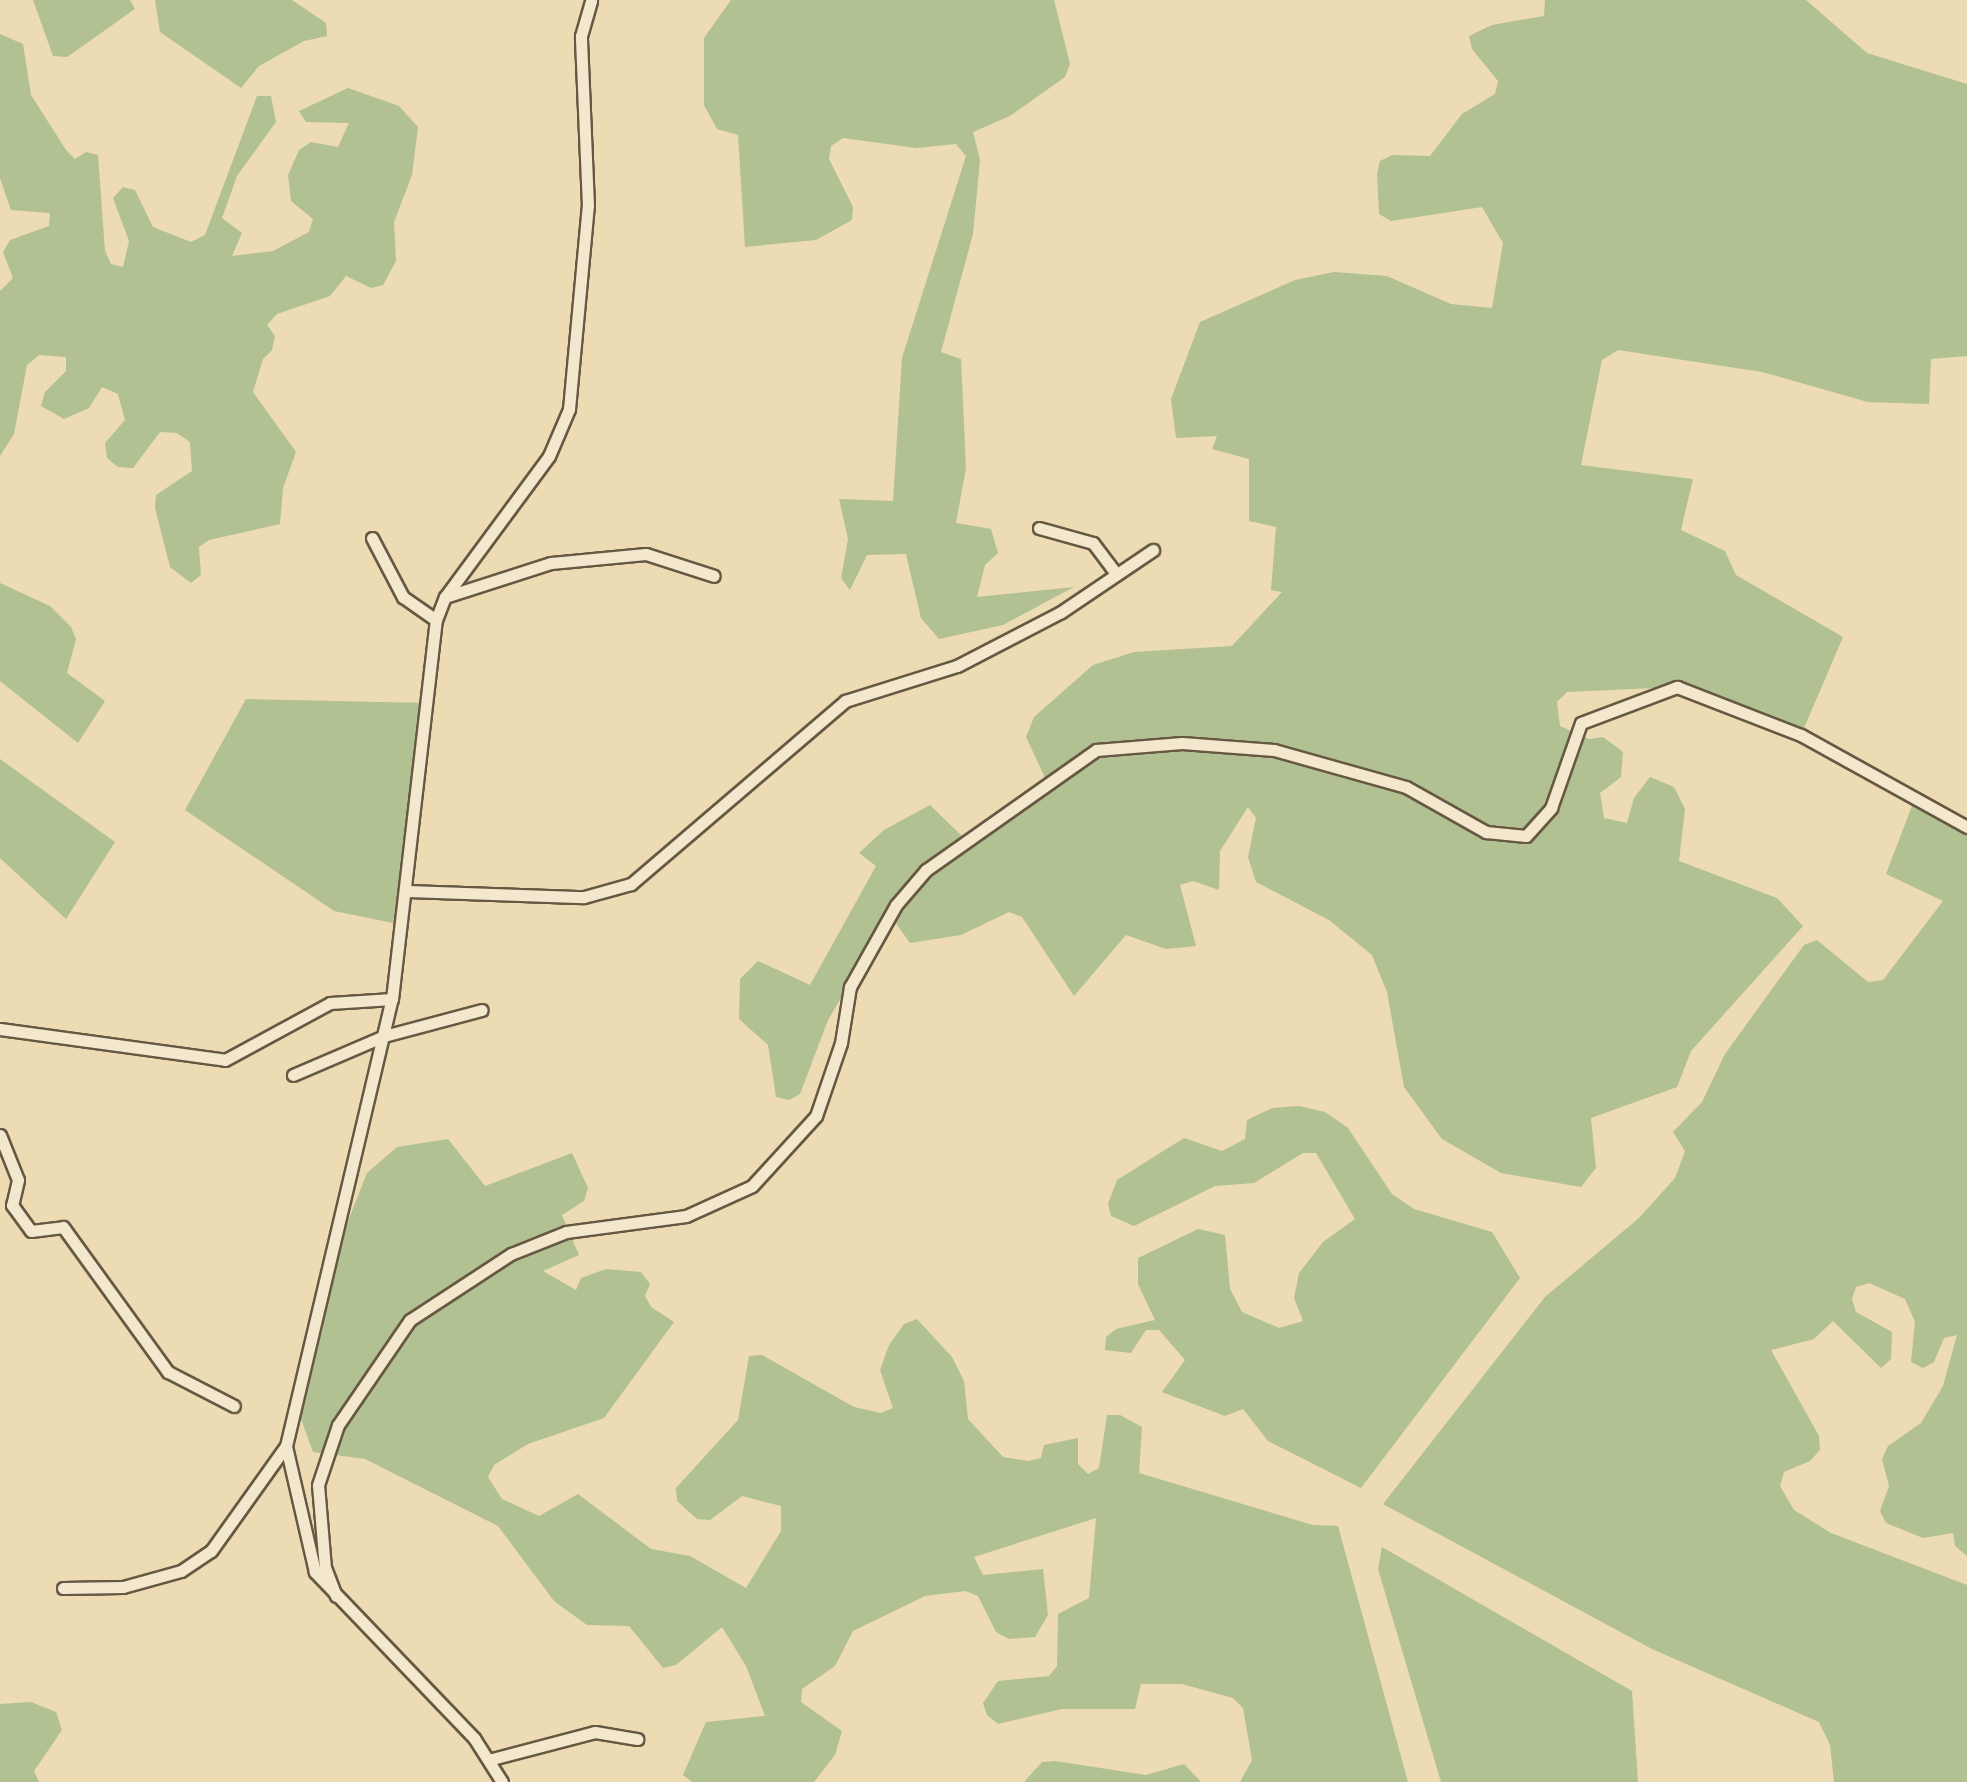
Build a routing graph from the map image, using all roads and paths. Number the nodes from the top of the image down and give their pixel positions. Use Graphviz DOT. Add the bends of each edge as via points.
graph roads {
  1 [pos="591,0"];
  2 [pos="1039,528"];
  3 [pos="372,538"];
  4 [pos="1153,550"];
  5 [pos="1116,573"];
  6 [pos="714,576"];
  7 [pos="445,597"];
  8 [pos="436,620"];
  9 [pos="1967,827"];
  10 [pos="408,891"];
  11 [pos="392,999"];
  12 [pos="482,1010"];
  13 [pos="0,1029"];
  14 [pos="384,1036"];
  15 [pos="293,1075"];
  16 [pos="0,1135"];
  17 [pos="234,1406"];
  18 [pos="286,1446"];
  19 [pos="63,1588"];
  20 [pos="336,1596"];
  21 [pos="637,1739"];
  22 [pos="492,1759"];
  23 [pos="502,1782"];
  1 -- 7 [label="street" via="581,36 588,206 569,409 540,470"];
  2 -- 5 [label="street" via="1093,543"];
  3 -- 8 [label="street" via="403,597"];
  4 -- 5 [label="street"];
  5 -- 10 [label="street" via="1061,612 957,666 845,701 631,884 584,897"];
  6 -- 7 [label="street" via="646,554 551,563"];
  7 -- 8 [label="street"];
  8 -- 10 [label="street"];
  9 -- 20 [label="street" via="1801,735 1677,687 1581,723 1544,820 1519,837 1486,832 1406,787 1361,771 1274,750 1182,743 1096,750 926,870 896,905 850,987 841,1043 816,1116 752,1186 686,1216 566,1232 511,1254 410,1320 368,1372 338,1425 318,1485 325,1568"];
  10 -- 11 [label="street"];
  11 -- 13 [label="street" via="330,1003 225,1060"];
  11 -- 14 [label="street"];
  12 -- 14 [label="street"];
  14 -- 15 [label="street"];
  14 -- 18 [label="street"];
  16 -- 17 [label="street" via="18,1180 12,1205 31,1231 63,1227 168,1372"];
  18 -- 19 [label="street" via="211,1551 181,1571 123,1587"];
  18 -- 20 [label="street" via="307,1549 315,1572"];
  20 -- 22 [label="street"];
  21 -- 22 [label="street" via="595,1732"];
  22 -- 23 [label="street"];
}
